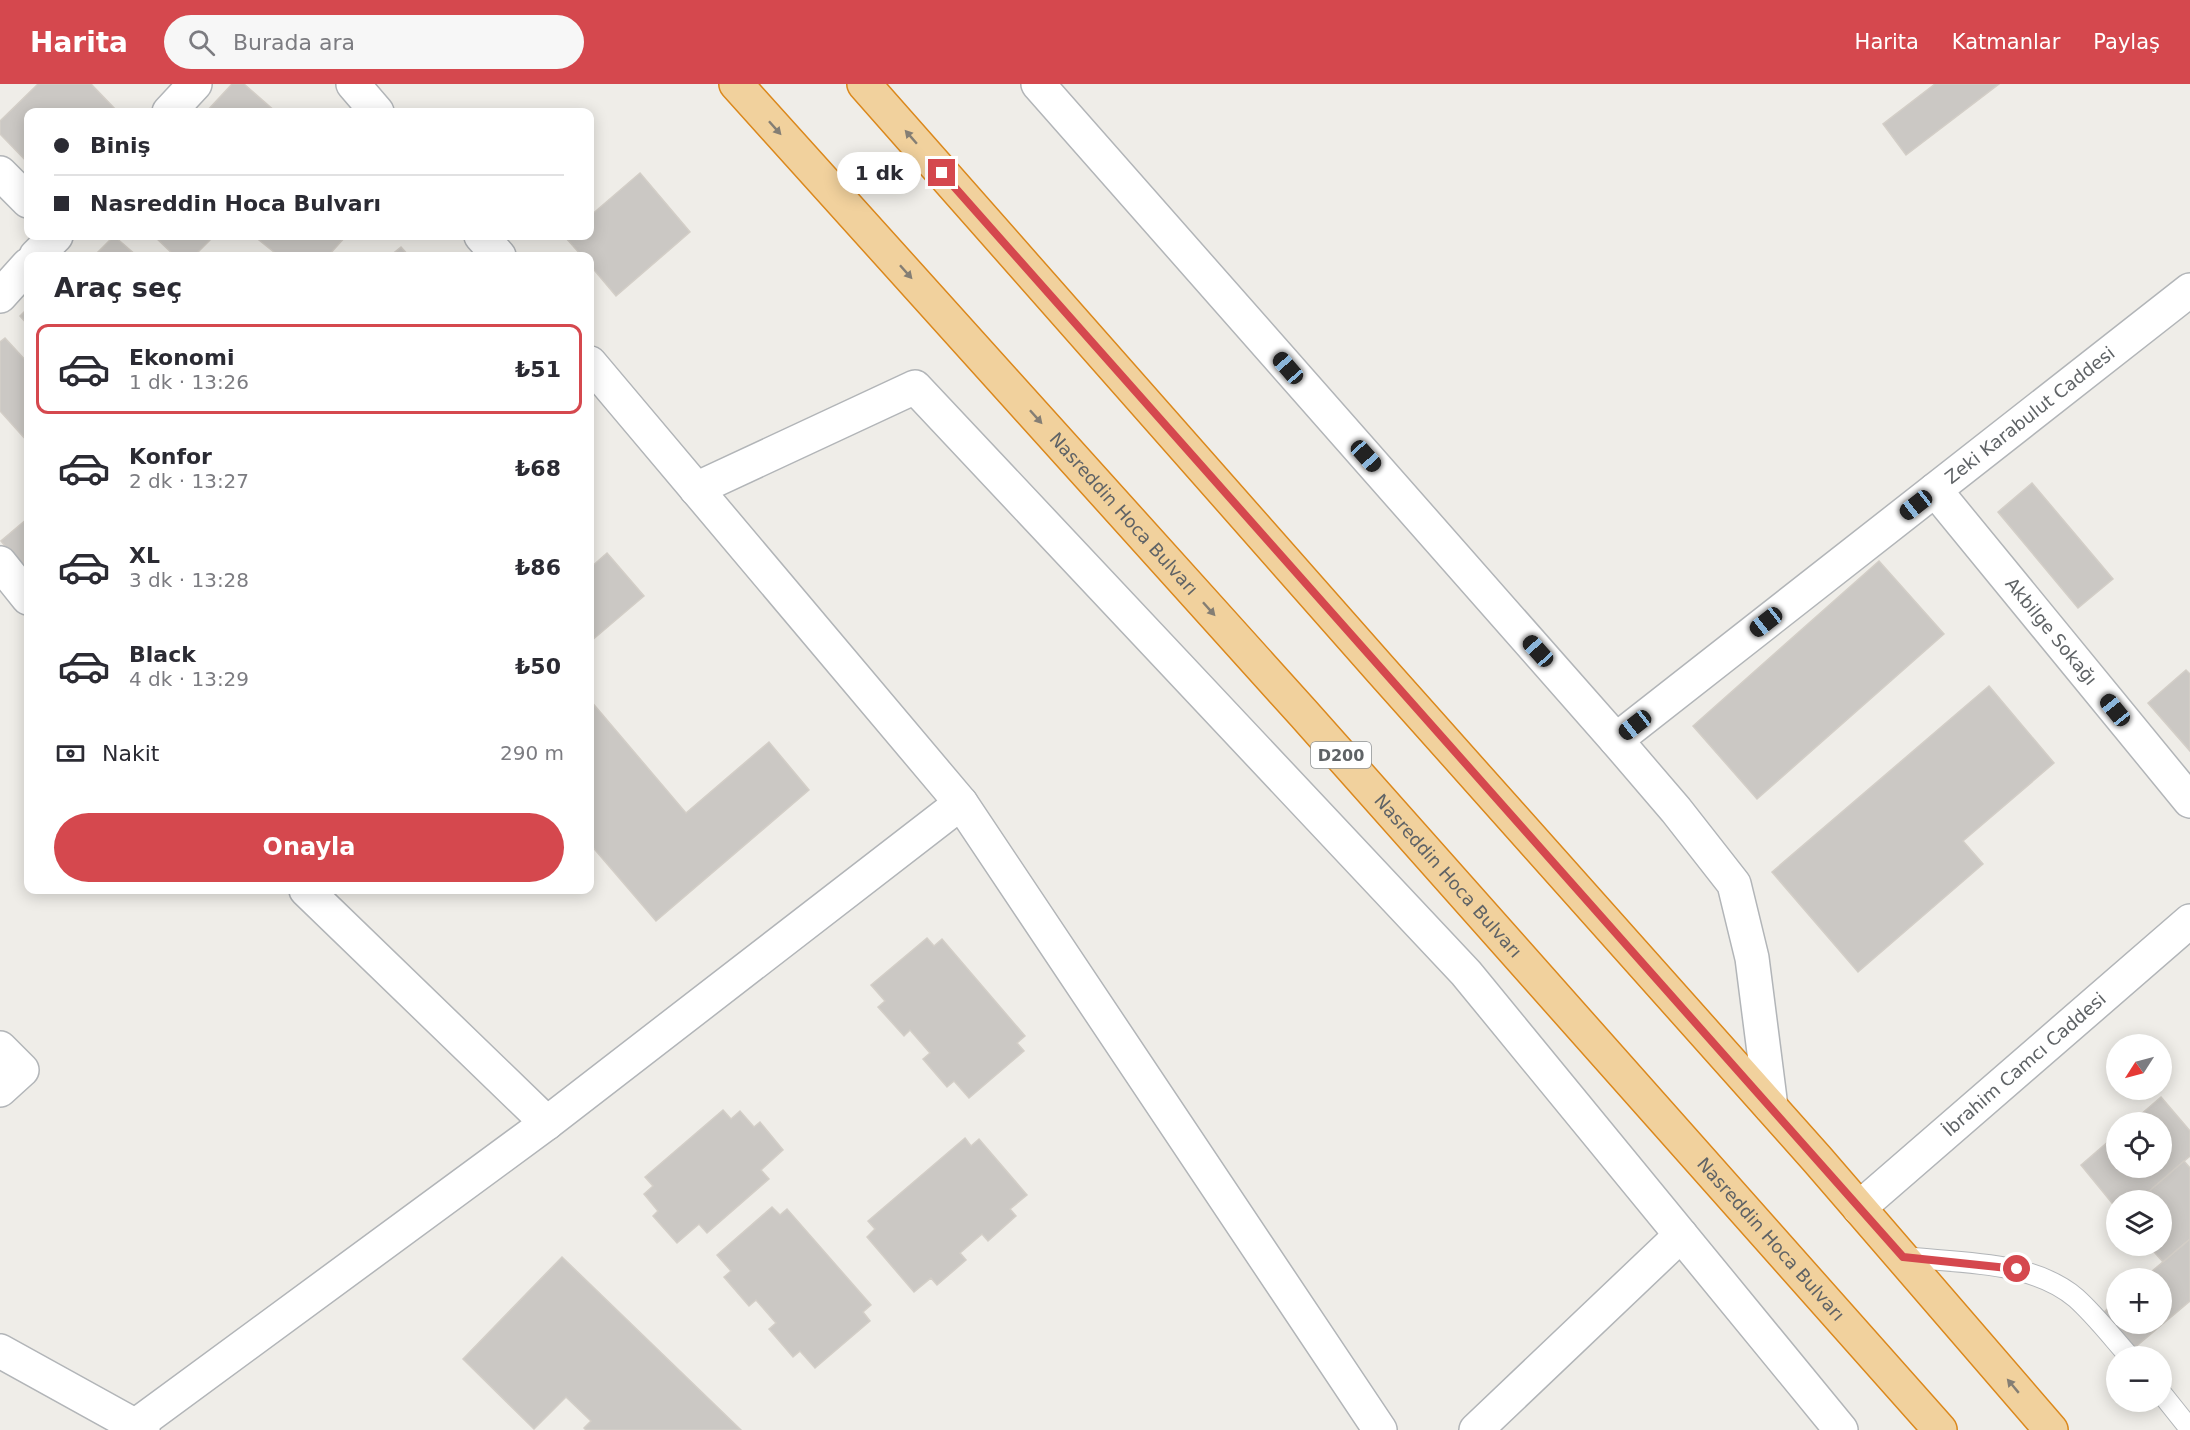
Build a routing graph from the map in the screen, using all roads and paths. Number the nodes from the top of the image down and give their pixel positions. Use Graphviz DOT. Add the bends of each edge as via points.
graph roads {
  1 [pos="195,84"];
  2 [pos="353,84"];
  3 [pos="736,84"];
  4 [pos="864,84"];
  5 [pos="1038,84"];
  6 [pos="173,108"];
  7 [pos="374,108"];
  8 [pos="0,173"];
  9 [pos="24,197"];
  10 [pos="52,240"];
  11 [pos="485,240"];
  12 [pos="40,252"];
  13 [pos="495,252"];
  14 [pos="24,269"];
  15 [pos="2190,290"];
  16 [pos="0,296"];
  17 [pos="594,368"];
  18 [pos="696,489"];
  19 [pos="1935,490"];
  20 [pos="0,563"];
  21 [pos="24,593"];
  22 [pos="1616,740"];
  23 [pos="2190,801"];
  24 [pos="961,803"];
  25 [pos="310,894"];
  26 [pos="2190,921"];
  27 [pos="0,1048"];
  28 [pos="0,1090"];
  29 [pos="1771,1107"];
  30 [pos="547,1123"];
  31 [pos="1859,1208"];
  32 [pos="1681,1235"];
  33 [pos="1903,1257"];
  34 [pos="2120,1346"];
  35 [pos="0,1351"];
  36 [pos="2172,1406"];
  37 [pos="139,1428"];
  38 [pos="2190,1429"];
  39 [pos="1380,1430"];
  40 [pos="1476,1430"];
  41 [pos="1841,1430"];
  42 [pos="1940,1430"];
  43 [pos="2051,1430"];
  1 -- 6 [label="street"];
  2 -- 7 [label="street"];
  3 -- 42 [label="highway, Nasreddin Hoca Bulvarı / D200, one-way" via="1328,741"];
  29 -- 4 [label="highway, one-way"];
  5 -- 22 [label="street"];
  8 -- 9 [label="street"];
  10 -- 12 [label="street"];
  11 -- 13 [label="street"];
  14 -- 16 [label="street"];
  15 -- 19 [label="street, Zeki Karabulut Caddesi"];
  17 -- 18 [label="street"];
  18 -- 24 [label="street"];
  18 -- 32 [label="street" via="915,387 1466,973"];
  19 -- 22 [label="street, Zeki Karabulut Caddesi"];
  19 -- 23 [label="street, Akbilge Sokağı"];
  20 -- 21 [label="street"];
  22 -- 29 [label="street" via="1734,884 1752,958"];
  24 -- 30 [label="street"];
  24 -- 39 [label="street"];
  25 -- 30 [label="street"];
  26 -- 31 [label="street, İbrahim Camcı Caddesi"];
  27 -- 28 [label="street" via="22,1070"];
  29 -- 31 [label="highway"];
  30 -- 37 [label="street"];
  31 -- 33 [label="highway"];
  32 -- 40 [label="street"];
  32 -- 41 [label="street"];
  33 -- 34 [label="lane" via="2017,1269 2045,1280 2075,1297"];
  43 -- 33 [label="highway, one-way"];
  35 -- 37 [label="street"];
  36 -- 38 [label="lane"];
}
